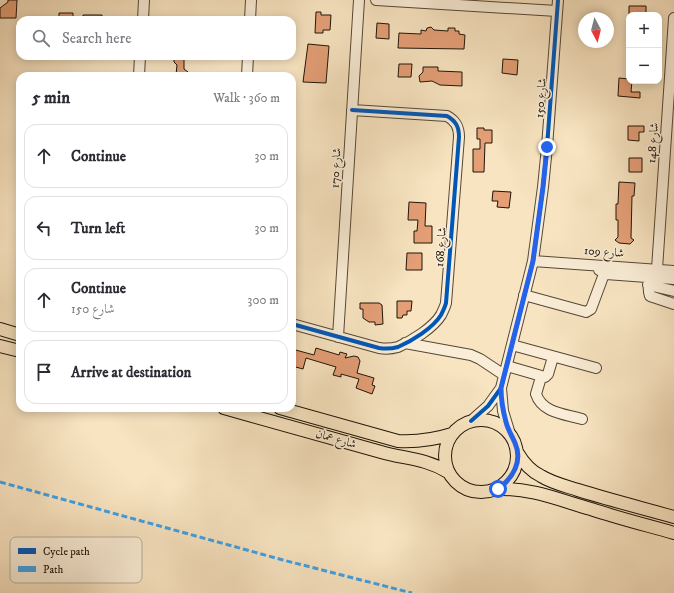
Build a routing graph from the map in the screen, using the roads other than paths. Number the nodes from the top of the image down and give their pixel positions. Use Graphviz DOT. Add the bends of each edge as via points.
graph roads {
  1 [pos="144,0"];
  2 [pos="251,0"];
  3 [pos="359,0"];
  4 [pos="376,0"];
  5 [pos="558,0"];
  6 [pos="557,11"];
  7 [pos="143,16"];
  8 [pos="250,16"];
  9 [pos="674,18"];
  10 [pos="140,60"];
  11 [pos="248,60"];
  12 [pos="139,72"];
  13 [pos="247,72"];
  14 [pos="352,110"];
  15 [pos="670,155"];
  16 [pos="533,261"];
  17 [pos="590,265"];
  18 [pos="657,269"];
  19 [pos="674,271"];
  20 [pos="604,274"];
  21 [pos="674,279"];
  22 [pos="648,281"];
  23 [pos="674,291"];
  24 [pos="524,295"];
  25 [pos="674,304"];
  26 [pos="296,325"];
  27 [pos="0,329"];
  28 [pos="16,334"];
  29 [pos="338,337"];
  30 [pos="406,343"];
  31 [pos="512,345"];
  32 [pos="0,346"];
  33 [pos="16,350"];
  34 [pos="553,356"];
  35 [pos="596,368"];
  36 [pos="506,371"];
  37 [pos="541,377"];
  38 [pos="501,388"];
  39 [pos="238,412"];
  40 [pos="294,412"];
  41 [pos="582,419"];
  42 [pos="472,421"];
  43 [pos="452,434"];
  44 [pos="510,434"];
  45 [pos="518,452"];
  46 [pos="448,472"];
  47 [pos="498,489"];
  48 [pos="674,517"];
  49 [pos="674,533"];
  1 -- 7 [label="street"];
  2 -- 8 [label="street"];
  3 -- 14 [label="street, شارع 170"];
  4 -- 6 [label="street"];
  5 -- 6 [label="street, شارع 150"];
  6 -- 16 [label="street, شارع 150" via="543,187"];
  9 -- 15 [label="street, شارع 148"];
  10 -- 12 [label="street"];
  11 -- 13 [label="street"];
  14 -- 29 [label="street, شارع 170"];
  14 -- 30 [label="street, شارع 168" via="447,116 457,124 459,130 446,303 434,324"];
  15 -- 18 [label="street, شارع 148"];
  16 -- 17 [label="street, شارع 109"];
  16 -- 24 [label="street, شارع 150"];
  17 -- 18 [label="street, شارع 109"];
  17 -- 20 [label="street"];
  18 -- 19 [label="street, شارع 109"];
  20 -- 22 [label="street"];
  20 -- 24 [label="street" via="591,309 586,312"];
  21 -- 22 [label="street"];
  22 -- 23 [label="street"];
  22 -- 25 [label="street" via="649,294 652,298"];
  24 -- 31 [label="street, شارع 150"];
  26 -- 29 [label="street, شارع 168"];
  27 -- 28 [label="main road"];
  29 -- 30 [label="street, شارع 168" via="388,349"];
  30 -- 36 [label="street" via="471,355"];
  31 -- 34 [label="street"];
  31 -- 36 [label="street, شارع 150"];
  32 -- 33 [label="main road"];
  34 -- 35 [label="street"];
  34 -- 37 [label="street" via="548,374"];
  36 -- 37 [label="street"];
  36 -- 38 [label="street, شارع 150"];
  37 -- 41 [label="street" via="536,394 543,406 551,411"];
  38 -- 42 [label="street, شارع 150" via="488,406"];
  38 -- 44 [label="street, شارع 150" via="503,411"];
  39 -- 46 [label="main road, شارع عمان" via="385,453 428,462"];
  40 -- 43 [label="main road, شارع عمان" via="398,441 422,442"];
  42 -- 43 [label="main road" via="460,426"];
  42 -- 44 [label="main road" via="493,422"];
  43 -- 46 [label="main road" via="445,452"];
  44 -- 45 [label="main road"];
  45 -- 47 [label="main road" via="513,473"];
  45 -- 48 [label="main road" via="531,470 546,479"];
  46 -- 47 [label="main road" via="453,480 469,491 479,493"];
  47 -- 49 [label="main road" via="534,492"];
}
